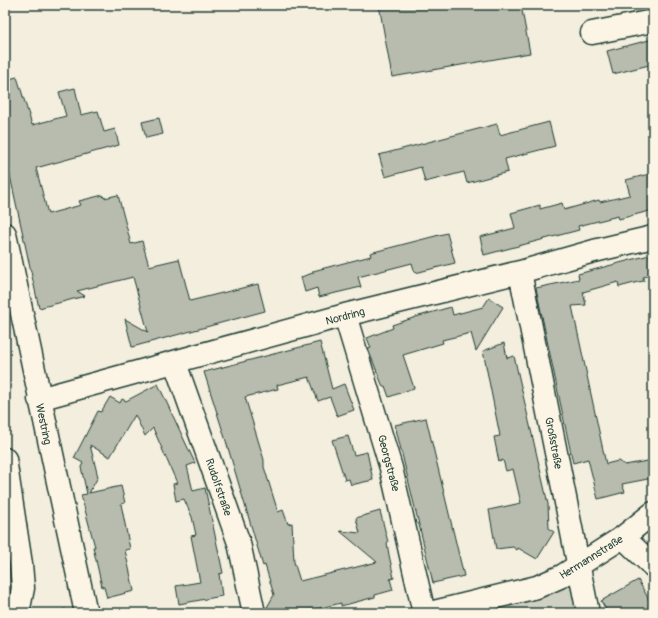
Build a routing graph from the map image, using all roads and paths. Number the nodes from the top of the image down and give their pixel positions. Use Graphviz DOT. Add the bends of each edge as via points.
graph roads {
  1 [pos="653,21"];
  2 [pos="592,33"];
  3 [pos="5,234"];
  4 [pos="653,237"];
  5 [pos="520,272"];
  6 [pos="345,315"];
  7 [pos="175,363"];
  8 [pos="39,399"];
  9 [pos="5,459"];
  10 [pos="653,513"];
  11 [pos="623,537"];
  12 [pos="653,566"];
  13 [pos="579,567"];
  14 [pos="18,613"];
  15 [pos="86,613"];
  16 [pos="254,613"];
  17 [pos="424,613"];
  18 [pos="430,613"];
  19 [pos="588,613"];
  1 -- 2 [label="street"];
  3 -- 8 [label="street, Westring"];
  4 -- 5 [label="street, Nordring"];
  5 -- 6 [label="street, Nordring"];
  5 -- 13 [label="street, Großstraße"];
  6 -- 7 [label="street, Nordring"];
  6 -- 17 [label="street, Georgstraße" via="392,468"];
  7 -- 8 [label="street, Nordring"];
  7 -- 16 [label="street, Rudolfstraße" via="239,543"];
  8 -- 15 [label="street, Westring"];
  9 -- 14 [label="street" via="21,564 23,588"];
  10 -- 11 [label="street, Hermannstraße"];
  11 -- 12 [label="street"];
  11 -- 13 [label="street, Hermannstraße"];
  13 -- 18 [label="street, Hermannstraße" via="537,587"];
  13 -- 19 [label="street, Großstraße"];
}
